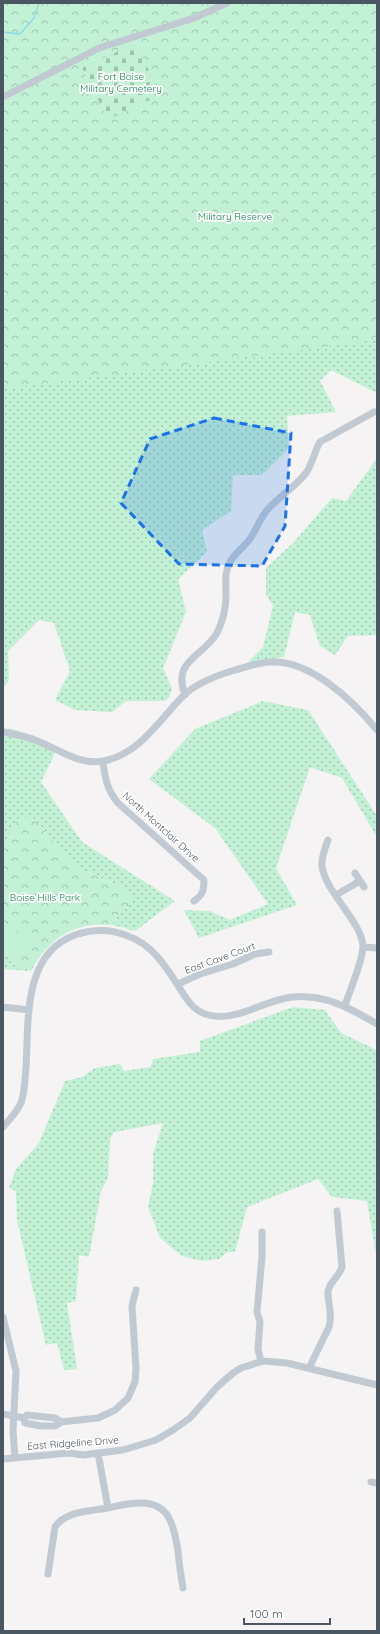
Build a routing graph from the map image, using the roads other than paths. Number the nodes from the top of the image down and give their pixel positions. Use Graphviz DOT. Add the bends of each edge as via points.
graph roads {
  1 [pos="227,3"];
  2 [pos="3,97"];
  3 [pos="374,412"];
  4 [pos="185,695"];
  5 [pos="377,730"];
  6 [pos="3,732"];
  7 [pos="103,762"];
  8 [pos="328,840"];
  9 [pos="355,873"];
  10 [pos="336,895"];
  11 [pos="194,901"];
  12 [pos="363,947"];
  13 [pos="377,948"];
  14 [pos="269,952"];
  15 [pos="178,984"];
  16 [pos="345,1006"];
  17 [pos="3,1007"];
  18 [pos="29,1010"];
  19 [pos="377,1024"];
  20 [pos="3,1127"];
  21 [pos="337,1211"];
  22 [pos="262,1232"];
  23 [pos="136,1290"];
  24 [pos="3,1316"];
  25 [pos="261,1362"];
  26 [pos="309,1368"];
  27 [pos="377,1385"];
  28 [pos="3,1414"];
  29 [pos="13,1416"];
  30 [pos="98,1453"];
  31 [pos="15,1458"];
  32 [pos="3,1460"];
  33 [pos="108,1508"];
  34 [pos="48,1574"];
  35 [pos="183,1588"];
  1 -- 2 [label="street" via="194,18 99,48"];
  3 -- 4 [label="street" via="320,442 308,471 269,508 257,523 250,539 233,557 226,571 226,605 221,624 210,643 186,664 181,684"];
  4 -- 5 [label="street" via="208,680 229,671 271,662 287,663 306,669 323,679"];
  4 -- 7 [label="street" via="141,742 127,752"];
  6 -- 7 [label="street" via="35,740 72,757"];
  7 -- 11 [label="street, North Montclair Drive" via="110,794 204,880 202,896"];
  8 -- 10 [label="street" via="322,866 325,878"];
  9 -- 10 [label="street" via="362,884"];
  10 -- 12 [label="street" via="357,929"];
  12 -- 13 [label="street"];
  12 -- 16 [label="street"];
  14 -- 15 [label="street, East Cave Court" via="255,954"];
  15 -- 16 [label="street" via="191,1006 199,1012 218,1017 292,997 322,998"];
  15 -- 18 [label="street" via="147,946 129,936 97,930 69,937 40,965 33,982"];
  16 -- 19 [label="street"];
  17 -- 18 [label="street"];
  18 -- 20 [label="street" via="24,1090 21,1103"];
  21 -- 26 [label="street" via="342,1267 328,1293 331,1322"];
  22 -- 25 [label="street" via="257,1312 260,1322 258,1349"];
  23 -- 29 [label="street" via="132,1306 135,1382 128,1398 115,1410 98,1418 61,1422 55,1426 25,1423 24,1418"];
  24 -- 29 [label="street" via="16,1371"];
  25 -- 26 [label="street, East Ridgeline Drive" via="280,1362"];
  25 -- 30 [label="street, East Ridgeline Drive" via="233,1373 190,1418 168,1434 136,1447"];
  26 -- 27 [label="street, East Ridgeline Drive"];
  28 -- 29 [label="street"];
  29 -- 31 [label="street"];
  30 -- 31 [label="street, East Ridgeline Drive"];
  30 -- 33 [label="street"];
  31 -- 32 [label="street, East Ridgeline Drive"];
  33 -- 34 [label="street" via="58,1521"];
  33 -- 35 [label="street" via="142,1502 154,1505 165,1512 174,1530"];
}
